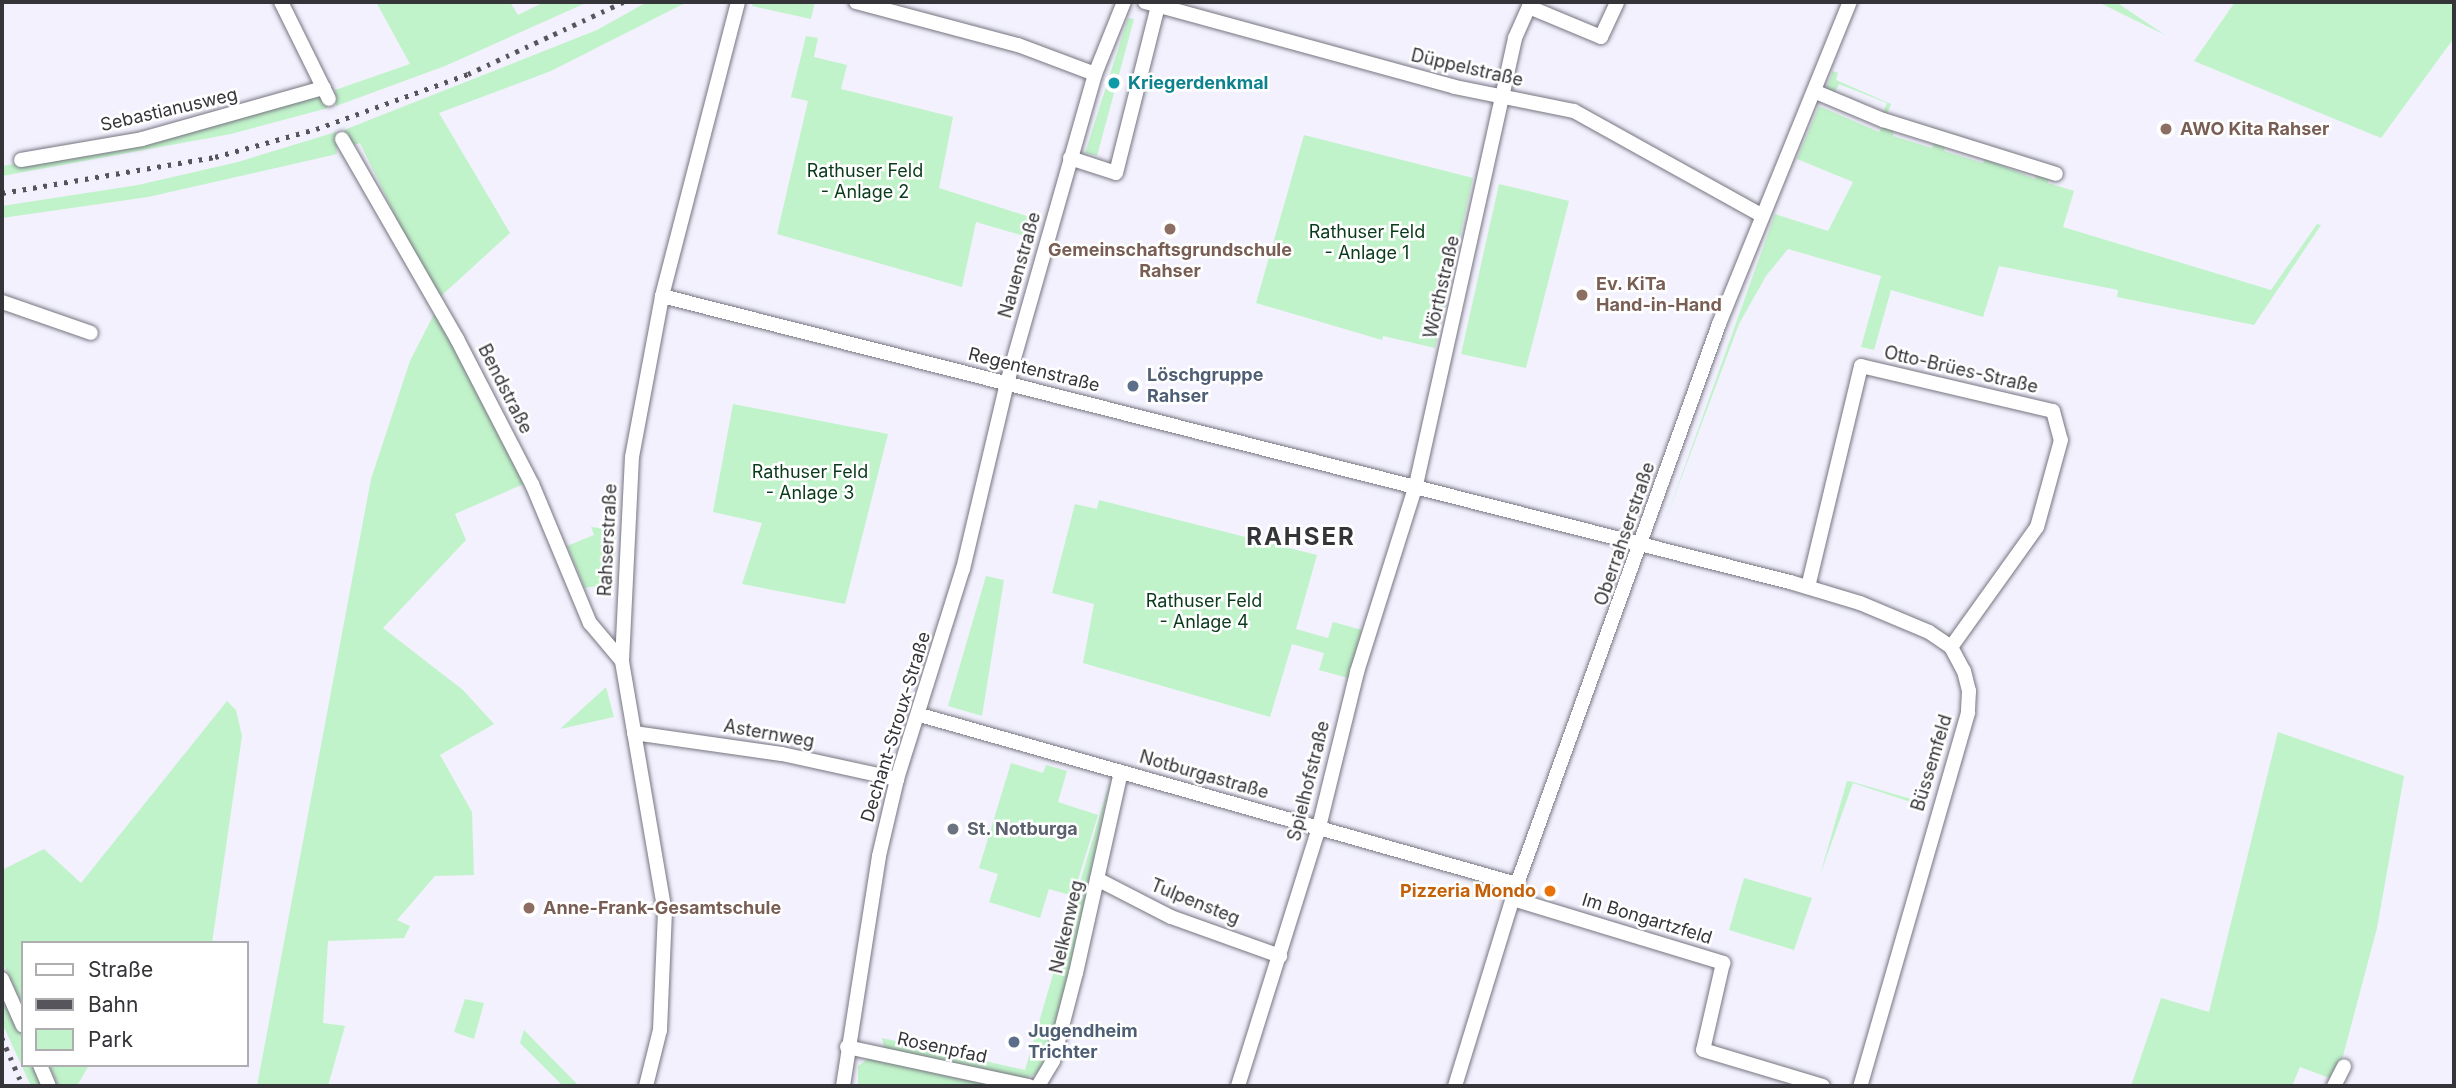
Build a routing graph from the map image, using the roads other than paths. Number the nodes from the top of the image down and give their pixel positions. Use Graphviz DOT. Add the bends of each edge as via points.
graph roads {
  1 [pos="282,2"];
  2 [pos="738,2"];
  3 [pos="856,2"];
  4 [pos="1124,2"];
  5 [pos="1617,2"];
  6 [pos="1850,2"];
  7 [pos="1152,4"];
  8 [pos="1530,4"];
  9 [pos="1095,74"];
  10 [pos="1816,92"];
  11 [pos="1505,97"];
  12 [pos="342,139"];
  13 [pos="1070,158"];
  14 [pos="21,160"];
  15 [pos="2056,174"];
  16 [pos="1760,215"];
  17 [pos="662,296"];
  18 [pos="2,302"];
  19 [pos="91,333"];
  20 [pos="1007,383"];
  21 [pos="1416,485"];
  22 [pos="1642,543"];
  23 [pos="1808,587"];
  24 [pos="1951,647"];
  25 [pos="622,661"];
  26 [pos="920,715"];
  27 [pos="634,733"];
  28 [pos="1121,772"];
  29 [pos="897,779"];
  30 [pos="1319,827"];
  31 [pos="1097,878"];
  32 [pos="1515,892"];
  33 [pos="1280,956"];
  34 [pos="2,979"];
  35 [pos="21,1022"];
  36 [pos="847,1047"];
  37 [pos="2344,1066"];
  38 [pos="41,1067"];
  39 [pos="49,1086"];
  40 [pos="646,1086"];
  41 [pos="843,1086"];
  42 [pos="1028,1086"];
  43 [pos="1038,1086"];
  44 [pos="1238,1086"];
  45 [pos="1455,1086"];
  46 [pos="1823,1086"];
  47 [pos="1860,1086"];
  48 [pos="2334,1086"];
  1 -- 14 [label="street, Sebastianusweg" via="327,94 154,136"];
  2 -- 17 [label="street, Rahserstraße"];
  3 -- 9 [label="street" via="1018,45"];
  4 -- 9 [label="street, Nauenstraße"];
  5 -- 8 [label="street" via="1601,37"];
  6 -- 10 [label="street, Oberrahserstraße"];
  7 -- 11 [label="street, Düppelstraße"];
  7 -- 13 [label="street" via="1116,173"];
  8 -- 11 [label="street, Wörthstraße" via="1515,38"];
  9 -- 13 [label="street, Nauenstraße"];
  10 -- 15 [label="street" via="1883,120"];
  10 -- 16 [label="street, Oberrahserstraße"];
  11 -- 16 [label="street, Düppelstraße" via="1574,111"];
  11 -- 21 [label="street, Wörthstraße"];
  12 -- 25 [label="street, Bendstraße" via="457,339 532,484 590,623"];
  13 -- 20 [label="street, Nauenstraße"];
  16 -- 22 [label="street, Oberrahserstraße"];
  17 -- 20 [label="street, Regentenstraße"];
  17 -- 25 [label="street, Rahserstraße" via="632,457"];
  18 -- 19 [label="street"];
  20 -- 21 [label="street, Regentenstraße"];
  20 -- 26 [label="street, Dechant-Stroux-Straße" via="987,483"];
  21 -- 22 [label="street, Regentenstraße"];
  21 -- 30 [label="street, Spielhofstraße" via="1357,672"];
  22 -- 23 [label="street"];
  22 -- 32 [label="street, Oberrahserstraße"];
  23 -- 24 [label="street" via="1929,632"];
  23 -- 24 [label="street, Otto-Brües-Straße" via="1861,366 2053,411 2061,440 2037,527"];
  24 -- 47 [label="street, Büssemfeld" via="1969,691 1968,713"];
  25 -- 27 [label="street, Rahserstraße"];
  26 -- 28 [label="street, Notburgastraße"];
  26 -- 29 [label="street, Dechant-Stroux-Straße"];
  27 -- 29 [label="street, Asternweg" via="782,754"];
  27 -- 40 [label="street, Rahserstraße" via="665,913 660,1030"];
  28 -- 30 [label="street, Notburgastraße"];
  28 -- 31 [label="street, Nelkenweg"];
  29 -- 36 [label="street, Dechant-Stroux-Straße"];
  30 -- 32 [label="street, Notburgastraße"];
  30 -- 33 [label="street, Spielhofstraße"];
  31 -- 33 [label="street, Tulpensteg" via="1171,917"];
  31 -- 43 [label="street, Nelkenweg" via="1053,1061"];
  32 -- 45 [label="street, Oberrahserstraße"];
  32 -- 46 [label="street, Im Bongartzfeld" via="1723,963 1703,1050"];
  33 -- 44 [label="street, Spielhofstraße"];
  34 -- 35 [label="street"];
  36 -- 41 [label="street, Dechant-Stroux-Straße"];
  36 -- 42 [label="street, Rosenpfad"];
  37 -- 48 [label="street"];
  38 -- 39 [label="street"];
}
